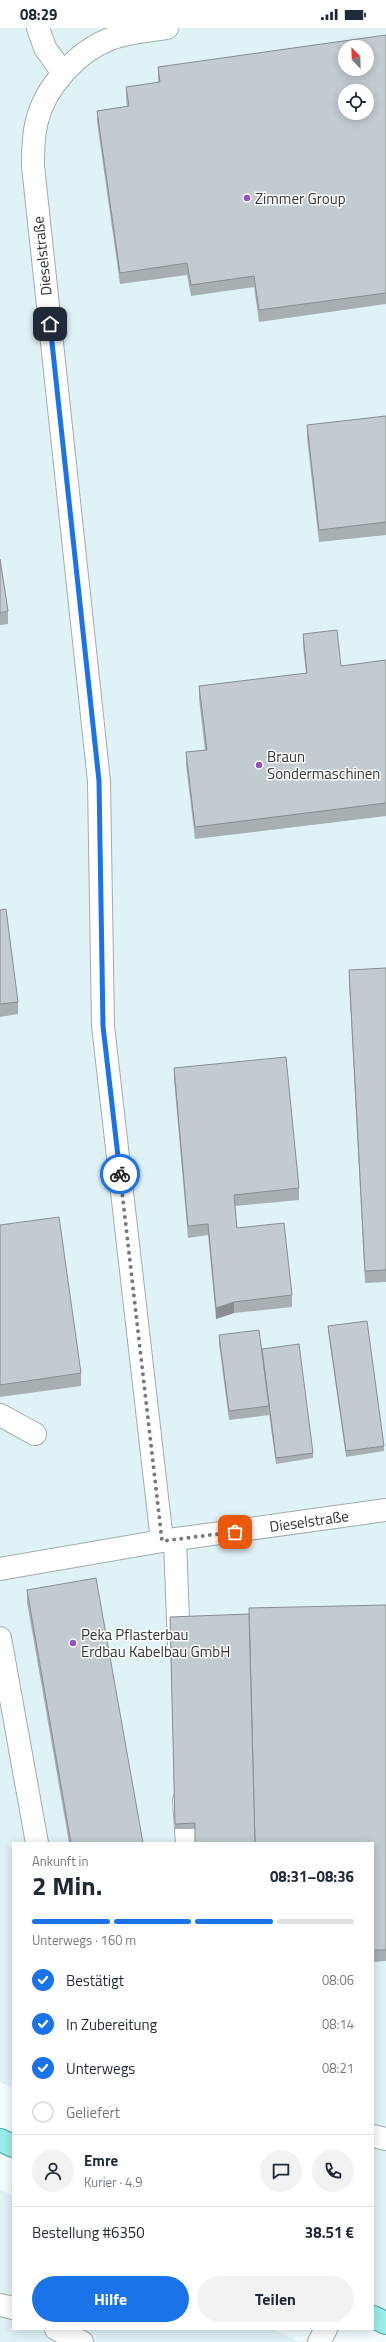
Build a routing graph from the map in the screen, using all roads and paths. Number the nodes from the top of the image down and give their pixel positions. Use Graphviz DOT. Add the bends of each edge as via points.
graph roads {
  1 [pos="38,28"];
  2 [pos="167,28"];
  3 [pos="63,73"];
  4 [pos="0,1415"];
  5 [pos="36,1434"];
  6 [pos="386,1510"];
  7 [pos="168,1541"];
  8 [pos="0,1569"];
  9 [pos="0,1638"];
  10 [pos="179,1667"];
  11 [pos="183,1777"];
  12 [pos="186,1838"];
  13 [pos="208,1838"];
  14 [pos="37,1842"];
  15 [pos="374,2136"];
  16 [pos="386,2139"];
  17 [pos="0,2140"];
  18 [pos="12,2146"];
  19 [pos="0,2305"];
  20 [pos="12,2308"];
  21 [pos="374,2317"];
  22 [pos="386,2323"];
  23 [pos="58,2330"];
  24 [pos="325,2330"];
  25 [pos="82,2342"];
  26 [pos="319,2342"];
  1 -- 3 [label="street" via="45,48"];
  2 -- 3 [label="street, Dieselstraße" via="128,33 109,39 88,51"];
  3 -- 7 [label="street, Dieselstraße" via="47,96 37,120 33,166 99,781 103,1026"];
  4 -- 5 [label="street"];
  6 -- 7 [label="street, Dieselstraße"];
  7 -- 8 [label="street, Dieselstraße"];
  7 -- 10 [label="street"];
  9 -- 14 [label="street"];
  11 -- 12 [label="street"];
  12 -- 13 [label="street"];
  15 -- 16 [label="street"];
  17 -- 18 [label="main road"];
  19 -- 20 [label="street"];
  21 -- 22 [label="main road"];
  23 -- 25 [label="street"];
  24 -- 26 [label="street"];
}
